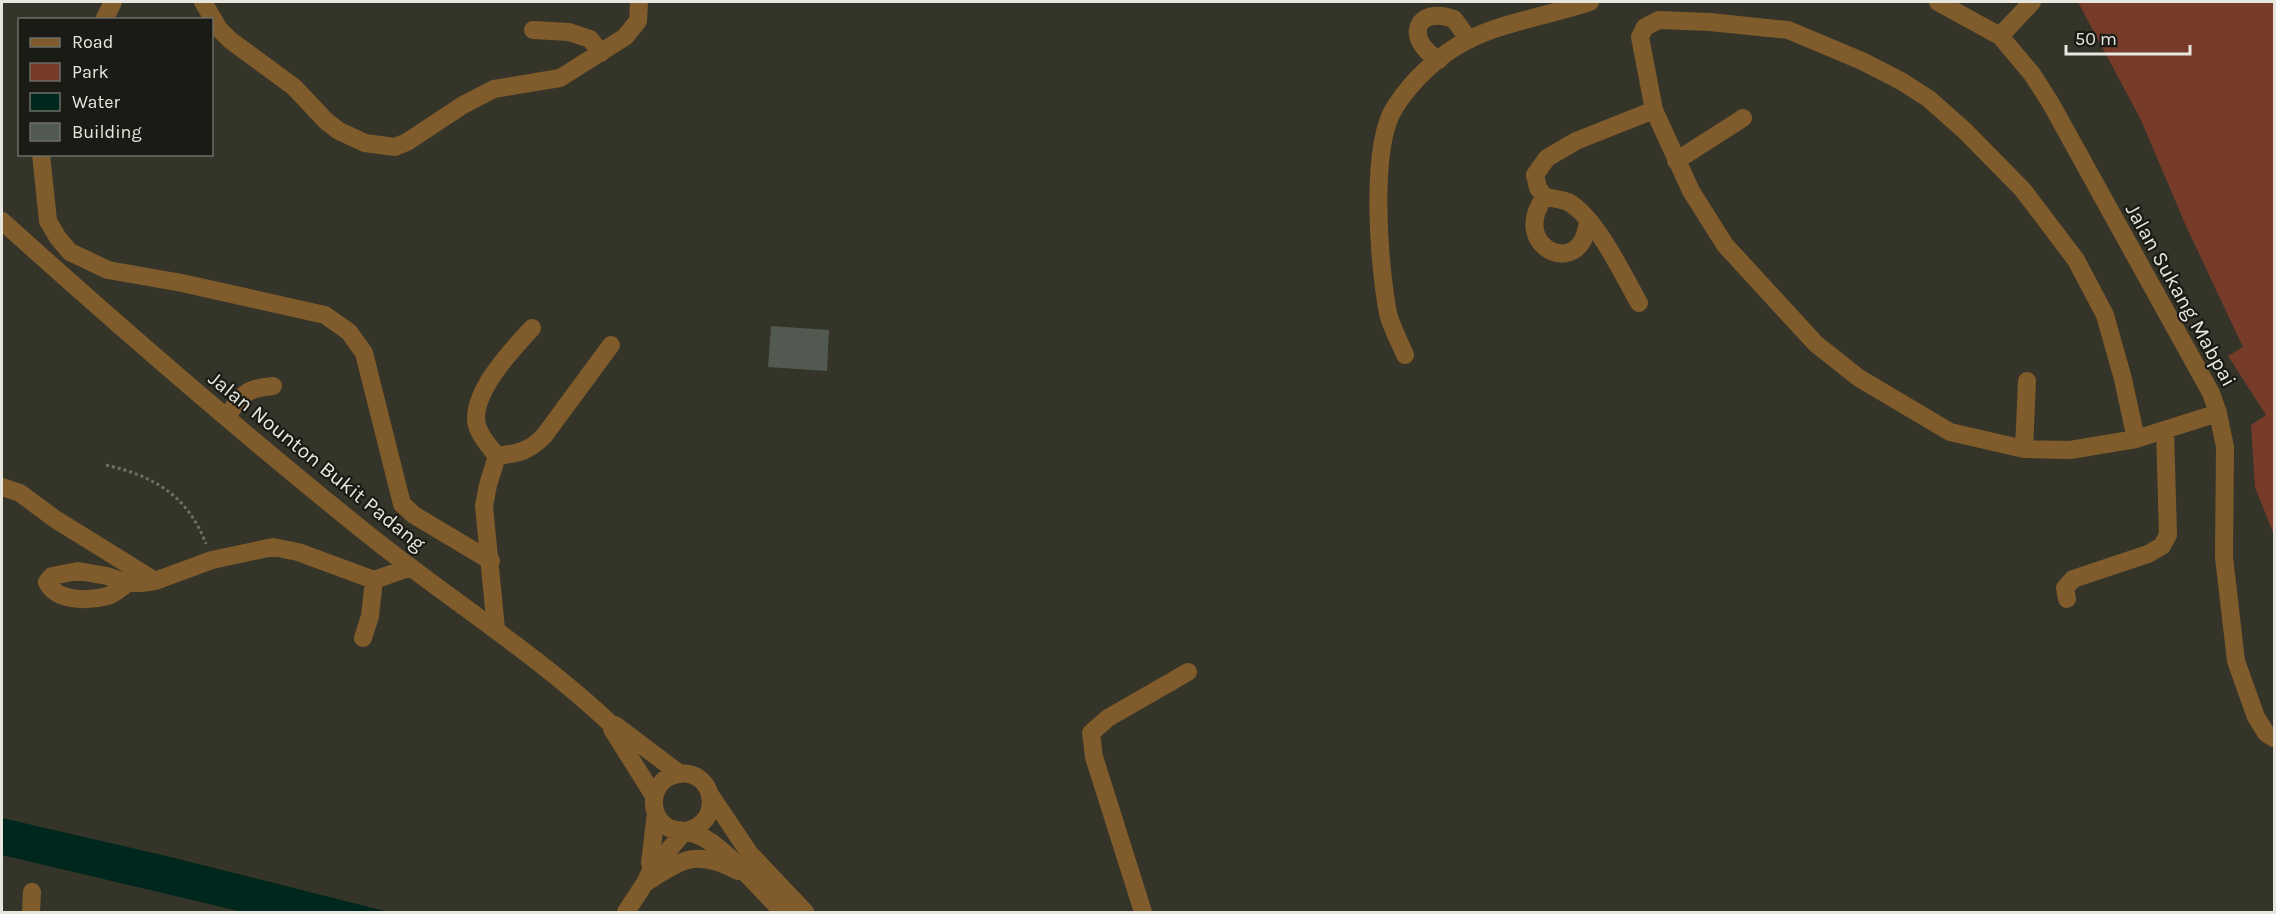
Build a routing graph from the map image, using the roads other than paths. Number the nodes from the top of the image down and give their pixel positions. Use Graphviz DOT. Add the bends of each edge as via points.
graph roads {
  1 [pos="113,2"];
  2 [pos="202,2"];
  3 [pos="639,2"];
  4 [pos="1590,2"];
  5 [pos="1938,2"];
  6 [pos="2032,2"];
  7 [pos="105,18"];
  8 [pos="212,18"];
  9 [pos="213,19"];
  10 [pos="533,30"];
  11 [pos="2000,36"];
  12 [pos="1469,40"];
  13 [pos="601,53"];
  14 [pos="1439,60"];
  15 [pos="1654,110"];
  16 [pos="1743,118"];
  17 [pos="41,156"];
  18 [pos="1676,161"];
  19 [pos="1545,197"];
  20 [pos="2,221"];
  21 [pos="48,221"];
  22 [pos="1588,222"];
  23 [pos="33,249"];
  24 [pos="1639,303"];
  25 [pos="532,328"];
  26 [pos="611,345"];
  27 [pos="1406,355"];
  28 [pos="2026,381"];
  29 [pos="273,386"];
  30 [pos="2218,413"];
  31 [pos="226,417"];
  32 [pos="2165,430"];
  33 [pos="2136,439"];
  34 [pos="2024,449"];
  35 [pos="497,456"];
  36 [pos="2,487"];
  37 [pos="491,561"];
  38 [pos="411,567"];
  39 [pos="374,580"];
  40 [pos="155,581"];
  41 [pos="128,583"];
  42 [pos="2067,599"];
  43 [pos="496,629"];
  44 [pos="363,638"];
  45 [pos="1188,672"];
  46 [pos="612,725"];
  47 [pos="2274,738"];
  48 [pos="680,774"];
  49 [pos="711,796"];
  50 [pos="655,805"];
  51 [pos="685,831"];
  52 [pos="649,875"];
  53 [pos="749,878"];
  54 [pos="32,892"];
  55 [pos="31,912"];
  56 [pos="626,912"];
  57 [pos="783,912"];
  58 [pos="805,912"];
  59 [pos="1143,912"];
  1 -- 7 [label="street"];
  2 -- 8 [label="street"];
  3 -- 13 [label="street" via="638,21 625,37"];
  4 -- 12 [label="street"];
  5 -- 11 [label="street, Jalan Sukang Mabpai"];
  6 -- 11 [label="street"];
  9 -- 13 [label="street" via="230,40 294,87 339,131 381,146 395,147 407,142 494,89 560,78"];
  10 -- 13 [label="street" via="569,32 590,39"];
  11 -- 30 [label="street, Jalan Sukang Mabpai" via="2050,102 2211,393"];
  12 -- 14 [label="street"];
  12 -- 14 [label="street" via="1454,19 1438,14 1429,17 1417,31 1419,42"];
  14 -- 27 [label="street" via="1418,78 1394,108 1383,136 1379,234 1388,315"];
  15 -- 18 [label="street"];
  15 -- 19 [label="street" via="1576,141 1546,158 1535,175"];
  15 -- 33 [label="street" via="1641,37 1646,27 1659,21 1788,30 1862,61 1929,99 2023,190 2076,260 2105,315"];
  16 -- 18 [label="street"];
  17 -- 21 [label="street"];
  18 -- 34 [label="street" via="1725,245 1815,344 1858,378 1950,432"];
  19 -- 22 [label="street" via="1565,201"];
  19 -- 22 [label="street" via="1534,220 1542,247 1554,253 1576,248"];
  20 -- 23 [label="street, Jalan Nounton Bukit Padang"];
  21 -- 23 [label="street"];
  21 -- 37 [label="street" via="70,252 108,270 324,315 349,332 364,353 402,504 414,516"];
  22 -- 24 [label="street"];
  23 -- 31 [label="street, Jalan Nounton Bukit Padang"];
  25 -- 35 [label="street" via="490,376 478,408 476,420 481,433"];
  26 -- 35 [label="street" via="534,446 522,453"];
  28 -- 34 [label="street"];
  29 -- 31 [label="street" via="252,388"];
  30 -- 32 [label="street"];
  30 -- 47 [label="street, Jalan Sukang Mabpai" via="2225,453 2224,558 2236,661 2256,717"];
  31 -- 38 [label="street, Jalan Nounton Bukit Padang"];
  32 -- 33 [label="street"];
  32 -- 42 [label="street" via="2168,535 2162,546 2073,579 2065,588"];
  33 -- 34 [label="street" via="2070,450"];
  35 -- 37 [label="street" via="484,506"];
  36 -- 40 [label="street" via="20,493"];
  37 -- 43 [label="street"];
  38 -- 39 [label="street"];
  38 -- 43 [label="street, Jalan Nounton Bukit Padang"];
  39 -- 40 [label="street" via="273,547 212,560"];
  39 -- 44 [label="street"];
  40 -- 41 [label="street"];
  43 -- 46 [label="street, Jalan Nounton Bukit Padang"];
  45 -- 59 [label="street" via="1108,718 1091,733 1094,757"];
  46 -- 48 [label="street, Jalan Nounton Bukit Padang"];
  46 -- 50 [label="street, Jalan Nounton Bukit Padang"];
  48 -- 49 [label="street" via="698,778"];
  48 -- 50 [label="street" via="664,781"];
  49 -- 51 [label="street" via="705,820"];
  49 -- 58 [label="street" via="750,854"];
  50 -- 51 [label="street" via="669,828"];
  50 -- 52 [label="street"];
  51 -- 52 [label="street"];
  51 -- 53 [label="street" via="722,850"];
  52 -- 53 [label="street" via="687,859 700,858"];
  52 -- 56 [label="street"];
  53 -- 57 [label="street"];
  54 -- 55 [label="street"];
}
